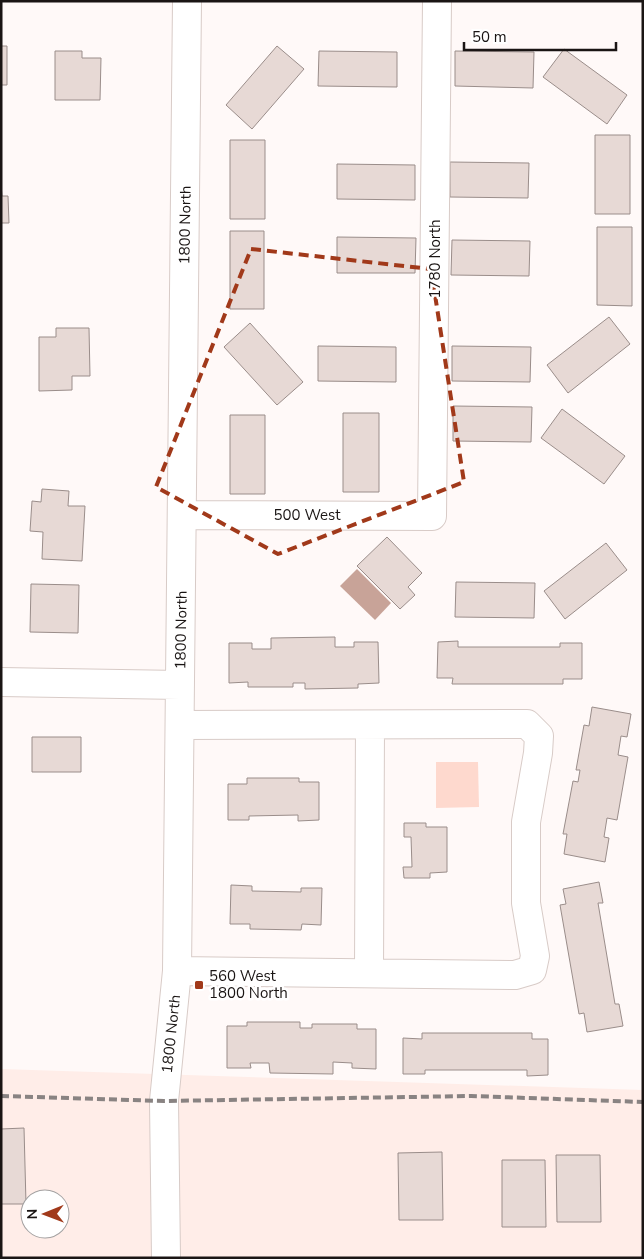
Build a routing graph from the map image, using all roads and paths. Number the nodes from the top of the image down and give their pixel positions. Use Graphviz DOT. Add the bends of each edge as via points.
graph roads {
  1 [pos="187,1"];
  2 [pos="437,1"];
  3 [pos="182,514"];
  4 [pos="432,516"];
  5 [pos="1,682"];
  6 [pos="180,686"];
  7 [pos="370,724"];
  8 [pos="180,725"];
  9 [pos="177,971"];
  10 [pos="369,973"];
  11 [pos="166,1258"];
  1 -- 3 [label="street, 1800 North"];
  2 -- 4 [label="street, 1780 North"];
  3 -- 4 [label="street, 500 West"];
  3 -- 6 [label="street, 1800 North"];
  5 -- 6 [label="street"];
  6 -- 8 [label="street, 1800 North"];
  7 -- 8 [label="street"];
  7 -- 10 [label="street"];
  7 -- 10 [label="street" via="527,724 538,736 538,753 526,822 526,903 535,956 532,970 515,975"];
  8 -- 9 [label="street, 1800 North"];
  9 -- 10 [label="street"];
  9 -- 11 [label="street, 1800 North" via="164,1102"];
}
